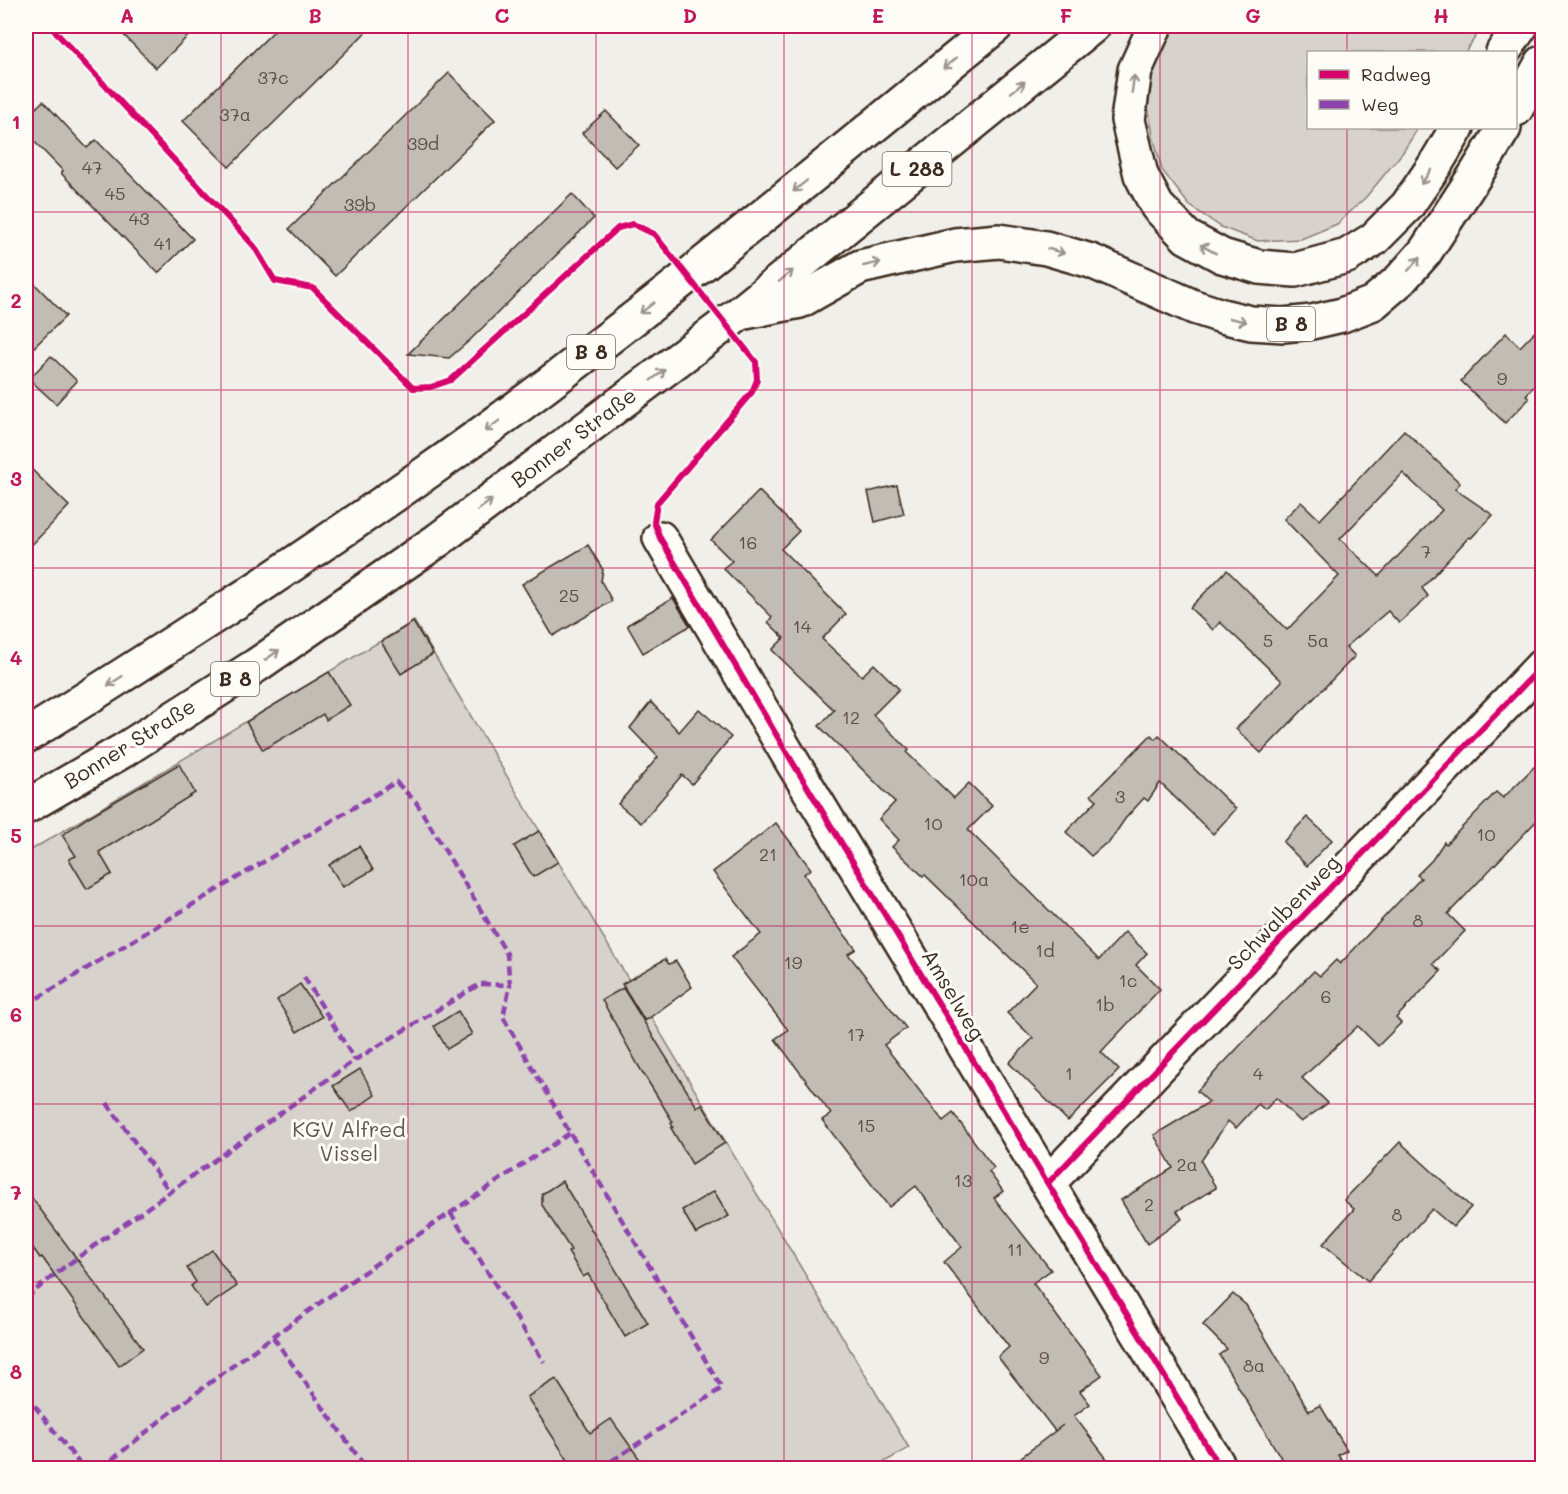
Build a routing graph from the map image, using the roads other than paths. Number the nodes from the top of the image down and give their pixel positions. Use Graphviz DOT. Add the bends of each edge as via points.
graph roads {
  1 [pos="996,26"];
  2 [pos="1093,26"];
  3 [pos="1155,26"];
  4 [pos="1521,26"];
  5 [pos="1504,51"];
  6 [pos="1542,63"];
  7 [pos="1517,106"];
  8 [pos="1456,129"];
  9 [pos="1503,129"];
  10 [pos="740,314"];
  11 [pos="660,538"];
  12 [pos="1542,666"];
  13 [pos="26,736"];
  14 [pos="26,807"];
  15 [pos="1048,1183"];
  16 [pos="1220,1468"];
  1 -- 13 [label="main road, B 8, one-way" via="729,244 465,445 278,574"];
  10 -- 2 [label="main road, Bonner Straße / L 288, one-way"];
  8 -- 3 [label="main road, one-way" via="1407,206 1374,239 1347,256 1295,270 1259,267 1222,256 1187,237 1157,206 1141,175 1128,120 1135,70"];
  4 -- 5 [label="main road"];
  6 -- 7 [label="main road"];
  10 -- 9 [label="main road, B 8, one-way" via="800,301 860,267 955,245 999,241 1046,248 1091,261 1194,307 1251,323 1283,325 1342,315 1373,303 1425,252"];
  14 -- 10 [label="main road, Bonner Straße / B 8, one-way" via="124,750 286,645 438,540"];
  11 -- 15 [label="main road, Amselweg"];
  12 -- 15 [label="main road, Schwalbenweg"];
  15 -- 16 [label="main road, Amselweg"];
}
